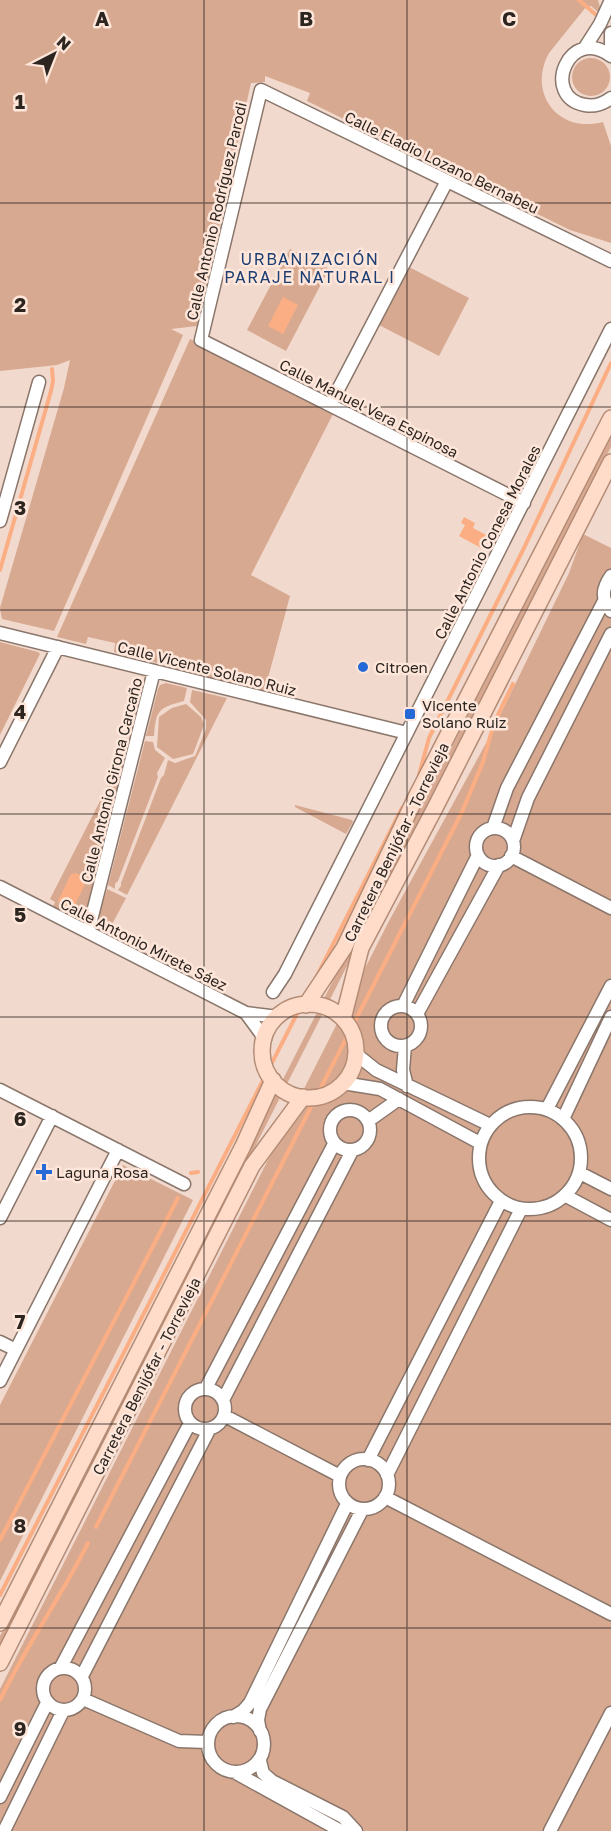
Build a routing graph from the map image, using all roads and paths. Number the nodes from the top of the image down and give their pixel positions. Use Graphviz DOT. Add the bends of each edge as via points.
graph roads {
  1 [pos="607,4"];
  2 [pos="611,33"];
  3 [pos="584,49"];
  4 [pos="611,56"];
  5 [pos="261,90"];
  6 [pos="609,104"];
  7 [pos="447,181"];
  8 [pos="611,261"];
  9 [pos="611,329"];
  10 [pos="201,340"];
  11 [pos="39,382"];
  12 [pos="330,405"];
  13 [pos="611,418"];
  14 [pos="611,462"];
  15 [pos="524,503"];
  16 [pos="0,521"];
  17 [pos="611,576"];
  18 [pos="607,606"];
  19 [pos="0,633"];
  20 [pos="611,633"];
  21 [pos="58,647"];
  22 [pos="154,671"];
  23 [pos="407,733"];
  24 [pos="0,762"];
  25 [pos="493,828"];
  26 [pos="513,841"];
  27 [pos="478,855"];
  28 [pos="512,856"];
  29 [pos="499,865"];
  30 [pos="0,887"];
  31 [pos="611,909"];
  32 [pos="88,932"];
  33 [pos="611,986"];
  34 [pos="273,992"];
  35 [pos="306,1005"];
  36 [pos="404,1006"];
  37 [pos="246,1013"];
  38 [pos="417,1014"];
  39 [pos="278,1017"];
  40 [pos="611,1017"];
  41 [pos="343,1019"];
  42 [pos="265,1039"];
  43 [pos="405,1046"];
  44 [pos="356,1054"];
  45 [pos="273,1080"];
  46 [pos="343,1083"];
  47 [pos="407,1086"];
  48 [pos="0,1089"];
  49 [pos="303,1097"];
  50 [pos="399,1099"];
  51 [pos="547,1109"];
  52 [pos="52,1116"];
  53 [pos="564,1117"];
  54 [pos="368,1121"];
  55 [pos="490,1125"];
  56 [pos="480,1143"];
  57 [pos="334,1144"];
  58 [pos="118,1150"];
  59 [pos="352,1151"];
  60 [pos="580,1173"];
  61 [pos="184,1184"];
  62 [pos="611,1189"];
  63 [pos="566,1196"];
  64 [pos="501,1201"];
  65 [pos="521,1209"];
  66 [pos="0,1218"];
  67 [pos="611,1220"];
  68 [pos="0,1342"];
  69 [pos="16,1350"];
  70 [pos="0,1381"];
  71 [pos="206,1388"];
  72 [pos="223,1400"];
  73 [pos="225,1416"];
  74 [pos="190,1423"];
  75 [pos="209,1430"];
  76 [pos="368,1460"];
  77 [pos="387,1475"];
  78 [pos="340,1476"];
  79 [pos="385,1497"];
  80 [pos="347,1504"];
  81 [pos="362,1510"];
  82 [pos="611,1614"];
  83 [pos="0,1623"];
  84 [pos="0,1663"];
  85 [pos="61,1667"];
  86 [pos="82,1676"];
  87 [pos="83,1699"];
  88 [pos="47,1703"];
  89 [pos="63,1711"];
  90 [pos="611,1713"];
  91 [pos="233,1717"];
  92 [pos="260,1731"];
  93 [pos="207,1742"];
  94 [pos="260,1761"];
  95 [pos="236,1773"];
  96 [pos="0,1797"];
  97 [pos="4,1831"];
  98 [pos="341,1831"];
  99 [pos="356,1831"];
  100 [pos="550,1831"];
  1 -- 3 [label="street"];
  2 -- 4 [label="street"];
  3 -- 4 [label="street" via="598,49"];
  3 -- 6 [label="street" via="565,63 564,87 581,104"];
  5 -- 7 [label="street, Calle Eladio Lozano Bernabeu"];
  5 -- 10 [label="street, Calle Antonio Rodríguez Parodi"];
  7 -- 8 [label="street, Calle Eladio Lozano Bernabeu"];
  7 -- 12 [label="street"];
  9 -- 15 [label="street, Calle Antonio Conesa Morales"];
  10 -- 12 [label="street, Calle Manuel Vera Espinosa"];
  11 -- 16 [label="street"];
  12 -- 15 [label="street, Calle Manuel Vera Espinosa"];
  13 -- 35 [label="main road, Carretera Benijófar - Torrevieja" via="417,795 344,948"];
  14 -- 41 [label="main road, Carretera Benijófar - Torrevieja" via="361,948"];
  15 -- 23 [label="street, Calle Antonio Conesa Morales"];
  17 -- 18 [label="street" via="603,587"];
  18 -- 25 [label="street" via="507,788"];
  19 -- 21 [label="street, Calle Vicente Solano Ruiz"];
  20 -- 26 [label="street" via="528,798"];
  21 -- 22 [label="street, Calle Vicente Solano Ruiz"];
  21 -- 24 [label="street"];
  22 -- 23 [label="street, Calle Vicente Solano Ruiz"];
  22 -- 32 [label="street, Calle Antonio Girona Carcaño"];
  23 -- 34 [label="street, Calle Antonio Conesa Morales"];
  25 -- 26 [label="street" via="501,829"];
  25 -- 27 [label="street" via="482,832 476,842"];
  26 -- 28 [label="street"];
  27 -- 29 [label="street" via="482,862"];
  27 -- 36 [label="street"];
  28 -- 29 [label="street"];
  28 -- 31 [label="street"];
  29 -- 38 [label="street"];
  30 -- 32 [label="street, Calle Antonio Mirete Sáez"];
  32 -- 37 [label="street, Calle Antonio Mirete Sáez"];
  33 -- 51 [label="street"];
  35 -- 39 [label="main road" via="286,1010"];
  35 -- 41 [label="main road" via="331,1010"];
  36 -- 38 [label="street"];
  36 -- 43 [label="street" via="391,1008 382,1018 381,1031 388,1042"];
  37 -- 39 [label="street"];
  37 -- 42 [label="street, Calle Antonio Mirete Sáez"];
  38 -- 43 [label="street" via="422,1031 414,1043"];
  39 -- 42 [label="main road"];
  40 -- 53 [label="street"];
  41 -- 44 [label="main road" via="352,1032"];
  42 -- 45 [label="main road" via="264,1063"];
  43 -- 47 [label="street" via="403,1070"];
  44 -- 46 [label="main road" via="349,1077"];
  44 -- 47 [label="street"];
  45 -- 49 [label="main road" via="281,1089"];
  45 -- 83 [label="main road, Carretera Benijófar - Torrevieja"];
  46 -- 49 [label="main road" via="325,1096"];
  46 -- 50 [label="street" via="380,1089"];
  47 -- 55 [label="street"];
  48 -- 52 [label="street"];
  49 -- 84 [label="main road, Carretera Benijófar - Torrevieja" via="252,1166"];
  50 -- 54 [label="street"];
  50 -- 56 [label="street"];
  51 -- 53 [label="street"];
  51 -- 55 [label="street" via="530,1106 508,1111"];
  52 -- 58 [label="street"];
  52 -- 66 [label="street"];
  53 -- 60 [label="street" via="581,1147"];
  54 -- 57 [label="street" via="353,1110 339,1113 329,1131"];
  54 -- 59 [label="street" via="368,1140"];
  55 -- 56 [label="street"];
  56 -- 64 [label="street" via="479,1165 486,1185"];
  57 -- 59 [label="street"];
  57 -- 71 [label="street"];
  58 -- 61 [label="street"];
  58 -- 69 [label="street"];
  59 -- 72 [label="street"];
  60 -- 62 [label="street"];
  60 -- 63 [label="street"];
  63 -- 65 [label="street" via="545,1208"];
  63 -- 67 [label="street"];
  64 -- 65 [label="street"];
  64 -- 76 [label="street"];
  65 -- 77 [label="street"];
  68 -- 69 [label="street"];
  69 -- 70 [label="street"];
  71 -- 72 [label="street"];
  71 -- 74 [label="street" via="192,1394 186,1402 185,1413"];
  72 -- 73 [label="street"];
  73 -- 75 [label="street"];
  73 -- 78 [label="street"];
  74 -- 75 [label="street"];
  74 -- 85 [label="street"];
  75 -- 86 [label="street"];
  76 -- 77 [label="street" via="382,1466"];
  76 -- 78 [label="street" via="353,1461"];
  77 -- 79 [label="street"];
  78 -- 80 [label="street" via="338,1486"];
  79 -- 81 [label="street" via="381,1503"];
  79 -- 82 [label="street"];
  80 -- 81 [label="street"];
  80 -- 91 [label="street" via="250,1703"];
  81 -- 92 [label="street" via="260,1709"];
  85 -- 86 [label="street"];
  85 -- 88 [label="street" via="50,1671 43,1681 42,1693"];
  86 -- 87 [label="street" via="86,1688"];
  87 -- 89 [label="street" via="75,1708"];
  87 -- 93 [label="street" via="179,1742"];
  88 -- 89 [label="street"];
  88 -- 96 [label="street"];
  89 -- 97 [label="street"];
  90 -- 100 [label="street"];
  91 -- 92 [label="street" via="243,1717"];
  91 -- 93 [label="street" via="217,1723"];
  92 -- 94 [label="street" via="264,1748"];
  93 -- 95 [label="street" via="213,1760"];
  94 -- 95 [label="street" via="249,1770"];
  94 -- 99 [label="street" via="263,1773 272,1781 343,1817"];
  95 -- 98 [label="street"];
}
